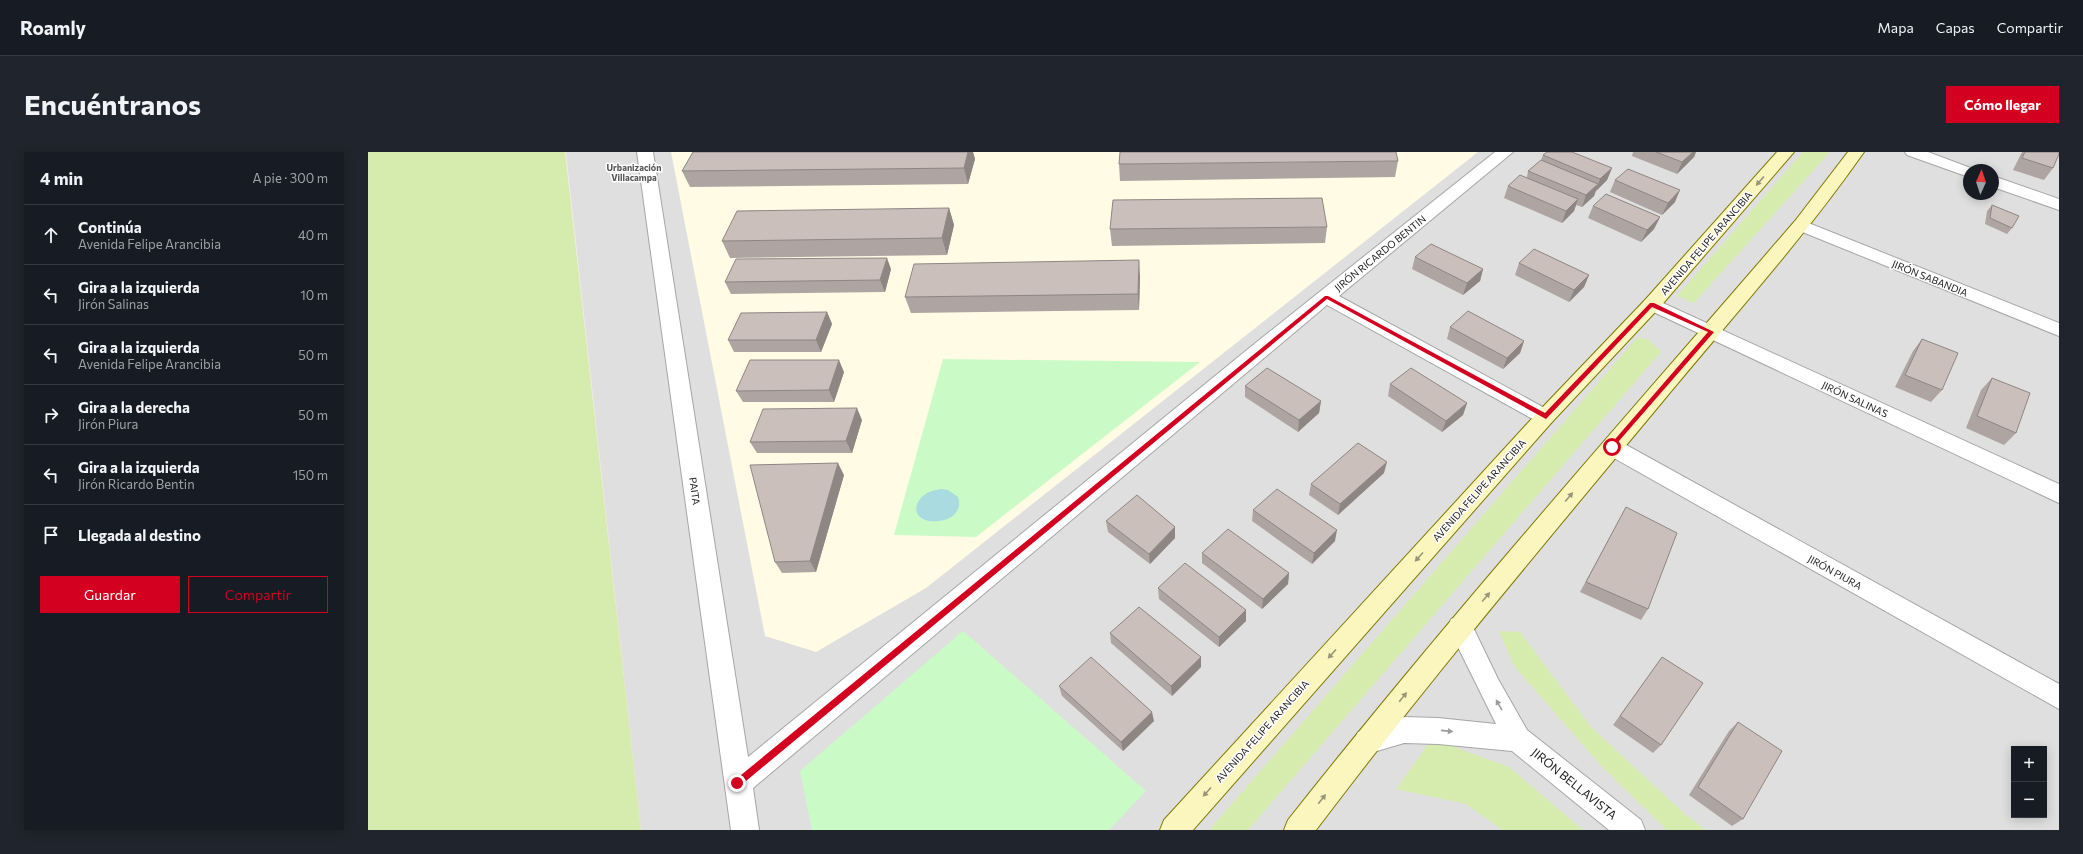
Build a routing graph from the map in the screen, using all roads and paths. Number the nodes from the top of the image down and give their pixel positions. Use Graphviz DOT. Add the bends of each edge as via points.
graph roads {
  1 [pos="645,152"];
  2 [pos="1505,152"];
  3 [pos="1786,152"];
  4 [pos="1856,152"];
  5 [pos="1913,152"];
  6 [pos="1963,170"];
  7 [pos="1999,183"];
  8 [pos="2059,205"];
  9 [pos="1801,225"];
  10 [pos="1326,297"];
  11 [pos="1652,304"];
  12 [pos="2059,330"];
  13 [pos="1711,332"];
  14 [pos="1546,416"];
  15 [pos="1612,447"];
  16 [pos="2059,494"];
  17 [pos="1460,627"];
  18 [pos="2059,698"];
  19 [pos="1518,738"];
  20 [pos="1367,741"];
  21 [pos="737,783"];
  22 [pos="745,830"];
  23 [pos="1174,830"];
  24 [pos="1298,830"];
  25 [pos="1631,830"];
  1 -- 21 [label="street, PAITA"];
  2 -- 10 [label="street, JIRÓN RICARDO BENTIN"];
  3 -- 11 [label="main road, AVENIDA FELIPE ARANCIBIA, one-way"];
  4 -- 9 [label="main road"];
  5 -- 6 [label="street"];
  7 -- 8 [label="street"];
  9 -- 12 [label="street, JIRÓN SABANDIA"];
  9 -- 13 [label="main road"];
  10 -- 14 [label="street"];
  10 -- 21 [label="street, JIRÓN RICARDO BENTIN"];
  11 -- 13 [label="street, JIRÓN SALINAS"];
  11 -- 14 [label="main road, AVENIDA FELIPE ARANCIBIA"];
  13 -- 15 [label="main road"];
  13 -- 16 [label="street, JIRÓN SALINAS"];
  14 -- 23 [label="main road, AVENIDA FELIPE ARANCIBIA, one-way"];
  17 -- 15 [label="main road, one-way"];
  15 -- 18 [label="street, JIRÓN PIURA"];
  19 -- 17 [label="street, JIRÓN BELLAVISTA, one-way" via="1489,687"];
  20 -- 17 [label="main road, one-way"];
  20 -- 19 [label="street, one-way" via="1404,730 1438,730"];
  19 -- 25 [label="street, JIRÓN BELLAVISTA"];
  24 -- 20 [label="main road, one-way"];
  21 -- 22 [label="street, PAITA"];
}
